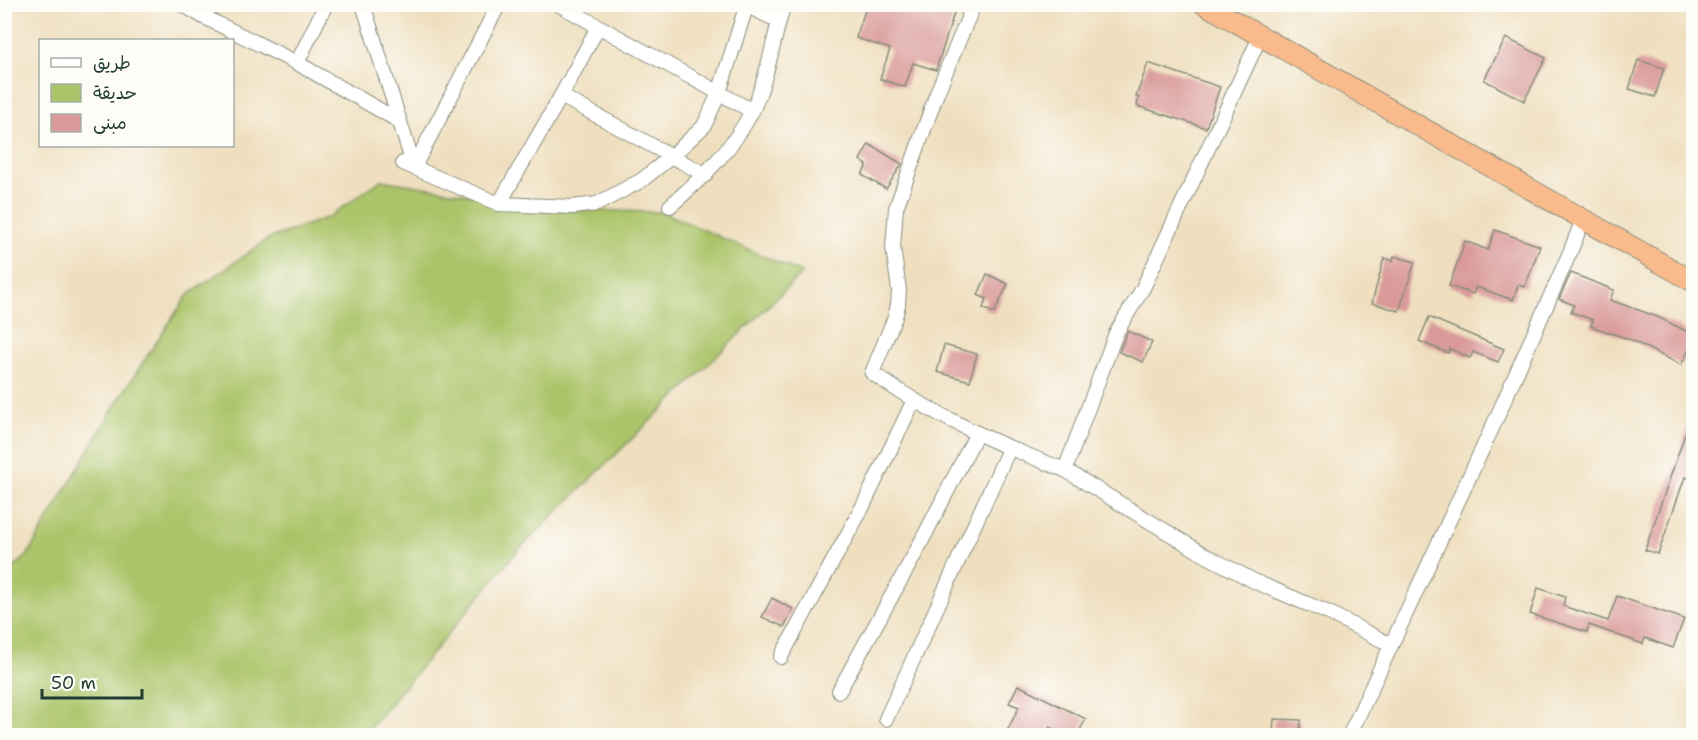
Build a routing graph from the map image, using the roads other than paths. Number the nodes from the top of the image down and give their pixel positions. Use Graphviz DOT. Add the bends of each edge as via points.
graph roads {
  1 [pos="182,4"];
  2 [pos="326,4"];
  3 [pos="363,4"];
  4 [pos="499,4"];
  5 [pos="558,4"];
  6 [pos="784,4"];
  7 [pos="974,4"];
  8 [pos="1204,4"];
  9 [pos="745,5"];
  10 [pos="207,11"];
  11 [pos="779,21"];
  12 [pos="598,27"];
  13 [pos="1260,37"];
  14 [pos="297,63"];
  15 [pos="719,93"];
  16 [pos="561,96"];
  17 [pos="752,111"];
  18 [pos="399,121"];
  19 [pos="672,156"];
  20 [pos="408,165"];
  21 [pos="706,175"];
  22 [pos="499,204"];
  23 [pos="670,206"];
  24 [pos="1583,219"];
  25 [pos="1694,282"];
  26 [pos="914,400"];
  27 [pos="977,433"];
  28 [pos="1009,449"];
  29 [pos="1065,470"];
  30 [pos="1391,645"];
  31 [pos="781,657"];
  32 [pos="839,691"];
  33 [pos="885,719"];
  34 [pos="1349,735"];
  1 -- 10 [label="street"];
  2 -- 14 [label="street"];
  3 -- 18 [label="street"];
  4 -- 20 [label="street"];
  5 -- 12 [label="street"];
  6 -- 11 [label="street"];
  7 -- 26 [label="street" via="937,93 894,221 898,304 872,373"];
  8 -- 13 [label="highway"];
  9 -- 11 [label="street"];
  9 -- 15 [label="street"];
  10 -- 14 [label="street"];
  11 -- 17 [label="street"];
  12 -- 15 [label="street"];
  12 -- 16 [label="street"];
  13 -- 24 [label="highway"];
  13 -- 29 [label="street" via="1143,288 1116,333"];
  14 -- 18 [label="street"];
  15 -- 17 [label="street"];
  15 -- 19 [label="street" via="704,126"];
  16 -- 19 [label="street"];
  16 -- 22 [label="street"];
  17 -- 21 [label="street"];
  18 -- 20 [label="street"];
  19 -- 21 [label="street"];
  19 -- 22 [label="street" via="642,180 597,204"];
  20 -- 22 [label="street"];
  21 -- 23 [label="street"];
  24 -- 25 [label="highway"];
  24 -- 30 [label="street" via="1493,426"];
  26 -- 27 [label="street"];
  26 -- 31 [label="street" via="863,506"];
  27 -- 28 [label="street"];
  27 -- 32 [label="street"];
  28 -- 29 [label="street"];
  28 -- 33 [label="street"];
  29 -- 30 [label="street" via="1205,555"];
  30 -- 34 [label="street"];
}
